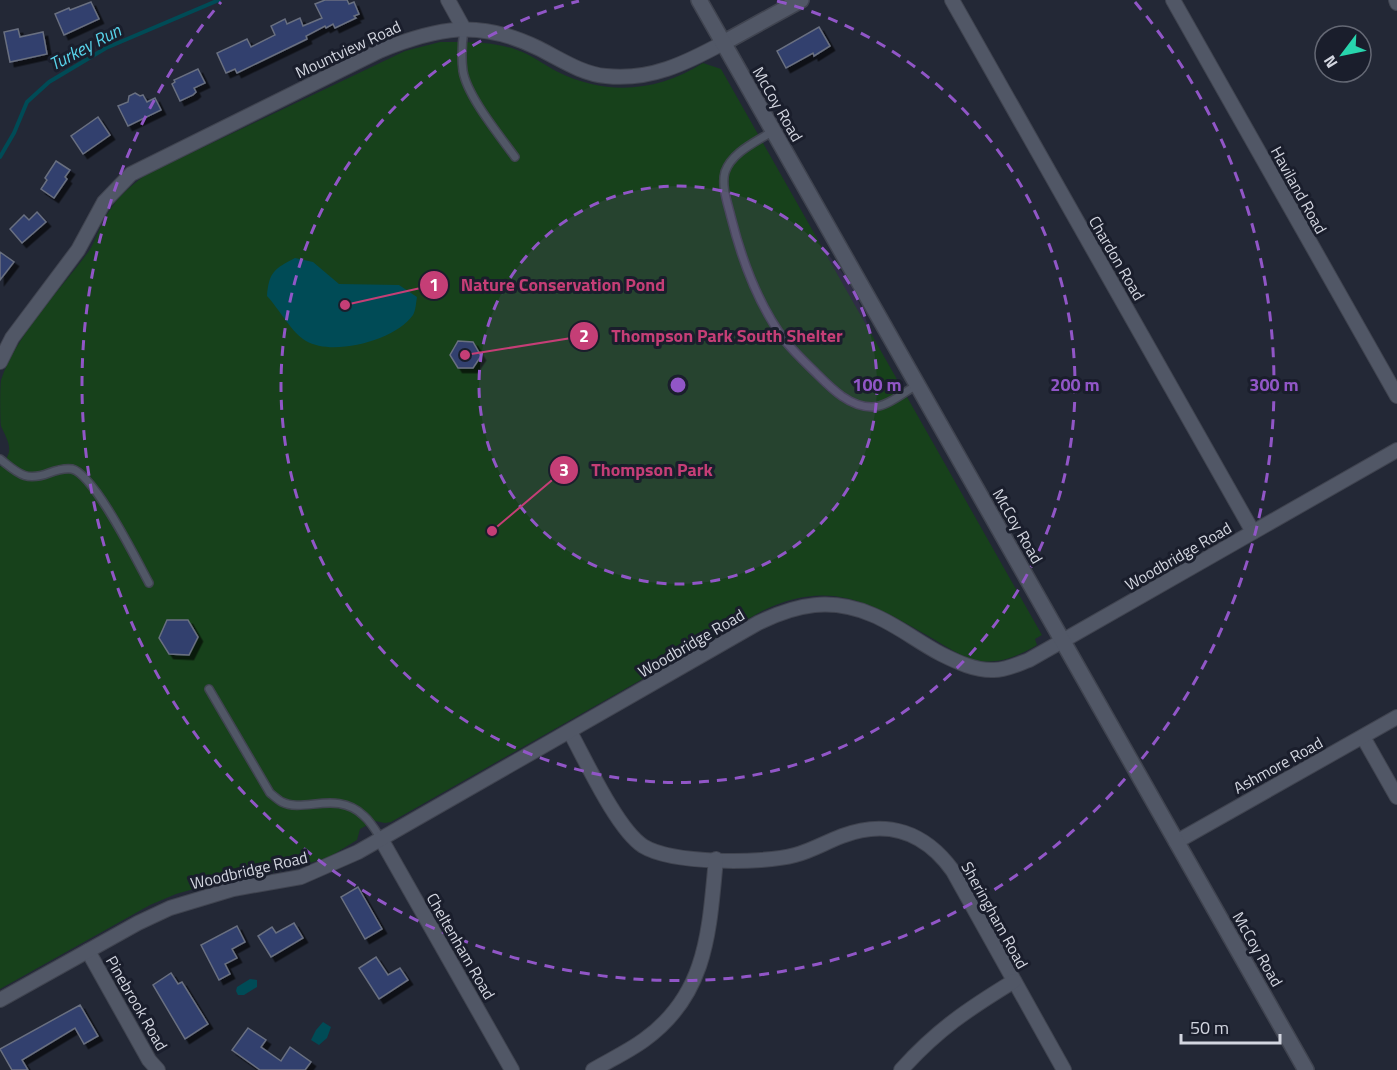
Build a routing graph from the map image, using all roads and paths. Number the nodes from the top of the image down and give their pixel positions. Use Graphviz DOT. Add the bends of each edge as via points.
graph roads {
  1 [pos="448,0"];
  2 [pos="699,0"];
  3 [pos="801,0"];
  4 [pos="951,0"];
  5 [pos="1173,0"];
  6 [pos="464,29"];
  7 [pos="723,43"];
  8 [pos="773,131"];
  9 [pos="515,157"];
  10 [pos="0,362"];
  11 [pos="917,385"];
  12 [pos="1397,396"];
  13 [pos="1397,450"];
  14 [pos="0,459"];
  15 [pos="1253,532"];
  16 [pos="149,583"];
  17 [pos="1062,641"];
  18 [pos="209,689"];
  19 [pos="1397,717"];
  20 [pos="570,732"];
  21 [pos="1363,737"];
  22 [pos="1397,797"];
  23 [pos="381,839"];
  24 [pos="1176,842"];
  25 [pos="716,859"];
  26 [pos="88,951"];
  27 [pos="1014,981"];
  28 [pos="0,1000"];
  29 [pos="158,1070"];
  30 [pos="512,1070"];
  31 [pos="593,1070"];
  32 [pos="901,1070"];
  33 [pos="1064,1070"];
  34 [pos="1306,1070"];
  1 -- 6 [label="street"];
  2 -- 7 [label="main road, McCoy Road"];
  3 -- 7 [label="main road, Mountview Road"];
  4 -- 15 [label="street, Chardon Road"];
  5 -- 12 [label="street, Haviland Road"];
  6 -- 7 [label="street, Mountview Road" via="515,38 593,74 617,77 666,70"];
  6 -- 9 [label="lane" via="463,74 489,123"];
  6 -- 10 [label="street, Mountview Road" via="440,30 379,51 131,174 104,202 78,250 12,338"];
  7 -- 8 [label="main road, McCoy Road"];
  8 -- 11 [label="main road, McCoy Road"];
  8 -- 11 [label="lane" via="735,157 724,177 725,195 741,252 767,313 808,365 831,389 852,402 872,407"];
  11 -- 17 [label="main road, McCoy Road"];
  13 -- 15 [label="street, Woodbridge Road"];
  14 -- 16 [label="lane" via="27,477 63,469 80,473 96,491"];
  15 -- 17 [label="street, Woodbridge Road"];
  17 -- 20 [label="street, Woodbridge Road" via="1029,660 993,671 957,662 854,608 806,605 758,623"];
  17 -- 24 [label="main road, McCoy Road"];
  18 -- 23 [label="lane" via="270,793 295,806 329,802 354,809 363,814"];
  19 -- 21 [label="street, Ashmore Road"];
  20 -- 23 [label="street, Woodbridge Road"];
  20 -- 25 [label="street, Sheringham Road" via="628,833 643,846 662,854"];
  21 -- 22 [label="street"];
  21 -- 24 [label="street, Ashmore Road"];
  23 -- 26 [label="street, Woodbridge Road" via="301,877 233,889 178,905 138,922"];
  23 -- 30 [label="street, Cheltenham Road"];
  24 -- 34 [label="main road, McCoy Road"];
  25 -- 27 [label="street, Sheringham Road" via="772,860 798,855 863,830 885,828 917,837 943,857"];
  25 -- 31 [label="street" via="708,940 692,986 661,1026"];
  26 -- 28 [label="street, Woodbridge Road"];
  26 -- 29 [label="street, Pinebrook Road"];
  27 -- 32 [label="street" via="943,1027"];
  27 -- 33 [label="street, Sheringham Road"];
}
